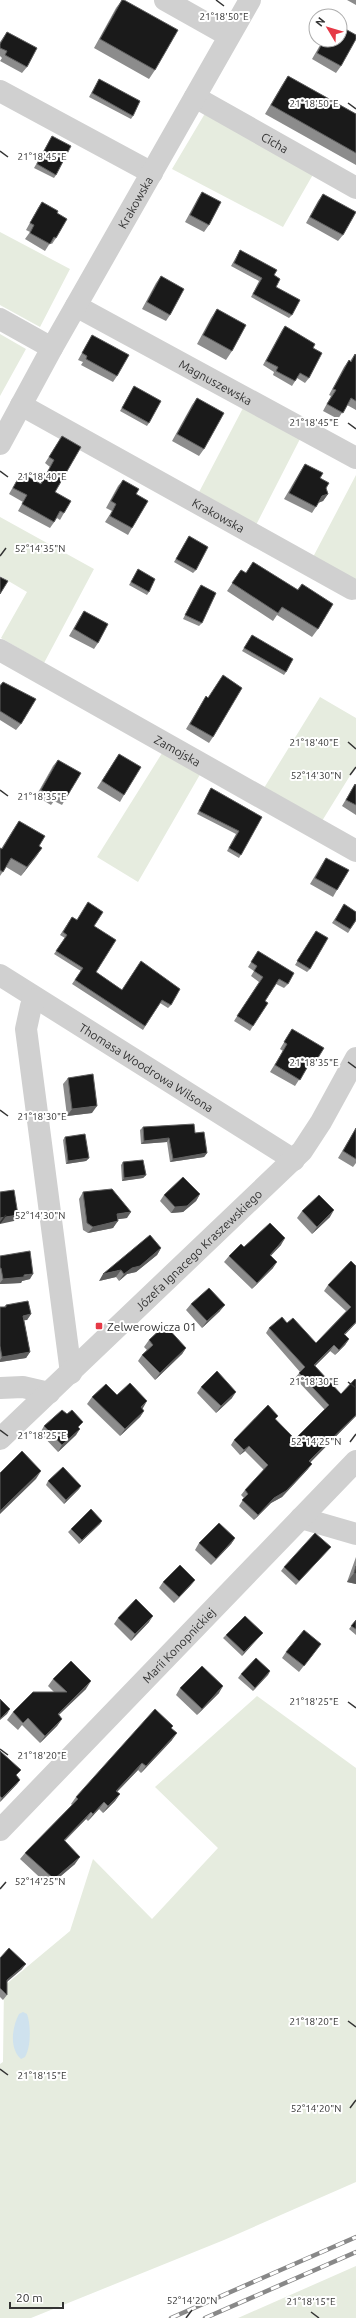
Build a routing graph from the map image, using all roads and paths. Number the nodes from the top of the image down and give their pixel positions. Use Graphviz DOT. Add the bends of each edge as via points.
graph roads {
  1 [pos="165,0"];
  2 [pos="250,0"];
  3 [pos="229,36"];
  4 [pos="0,91"];
  5 [pos="195,97"];
  6 [pos="152,172"];
  7 [pos="356,188"];
  8 [pos="76,306"];
  9 [pos="0,319"];
  10 [pos="52,348"];
  11 [pos="21,405"];
  12 [pos="0,444"];
  13 [pos="356,458"];
  14 [pos="352,589"];
  15 [pos="0,650"];
  16 [pos="356,851"];
  17 [pos="0,975"];
  18 [pos="36,999"];
  19 [pos="356,1058"];
  20 [pos="294,1160"];
  21 [pos="71,1372"];
  22 [pos="0,1388"];
  23 [pos="49,1393"];
  24 [pos="0,1439"];
  25 [pos="356,1461"];
  26 [pos="301,1518"];
  27 [pos="356,1534"];
  28 [pos="0,1830"];
  1 -- 3 [label="street"];
  2 -- 3 [label="street, Krakowska"];
  3 -- 5 [label="street, Krakowska"];
  4 -- 6 [label="street"];
  5 -- 6 [label="street, Krakowska"];
  5 -- 7 [label="street, Cicha"];
  6 -- 8 [label="street, Krakowska"];
  8 -- 10 [label="street, Krakowska"];
  8 -- 13 [label="street, Magnuszewska"];
  9 -- 10 [label="street"];
  10 -- 11 [label="street, Krakowska"];
  11 -- 12 [label="street, Krakowska"];
  11 -- 14 [label="street, Krakowska"];
  15 -- 16 [label="street, Zamojska"];
  17 -- 18 [label="street, Thomasa Woodrowa Wilsona"];
  18 -- 20 [label="street, Thomasa Woodrowa Wilsona"];
  18 -- 21 [label="street" via="31,1006 26,1029"];
  19 -- 20 [label="street, Józefa Ignacego Kraszewskiego" via="313,1135"];
  20 -- 21 [label="street, Józefa Ignacego Kraszewskiego"];
  21 -- 23 [label="street, Józefa Ignacego Kraszewskiego"];
  22 -- 23 [label="street" via="23,1387"];
  23 -- 24 [label="street, Józefa Ignacego Kraszewskiego"];
  25 -- 26 [label="street, Marii Konopnickiej"];
  26 -- 27 [label="street"];
  26 -- 28 [label="street, Marii Konopnickiej"];
}
